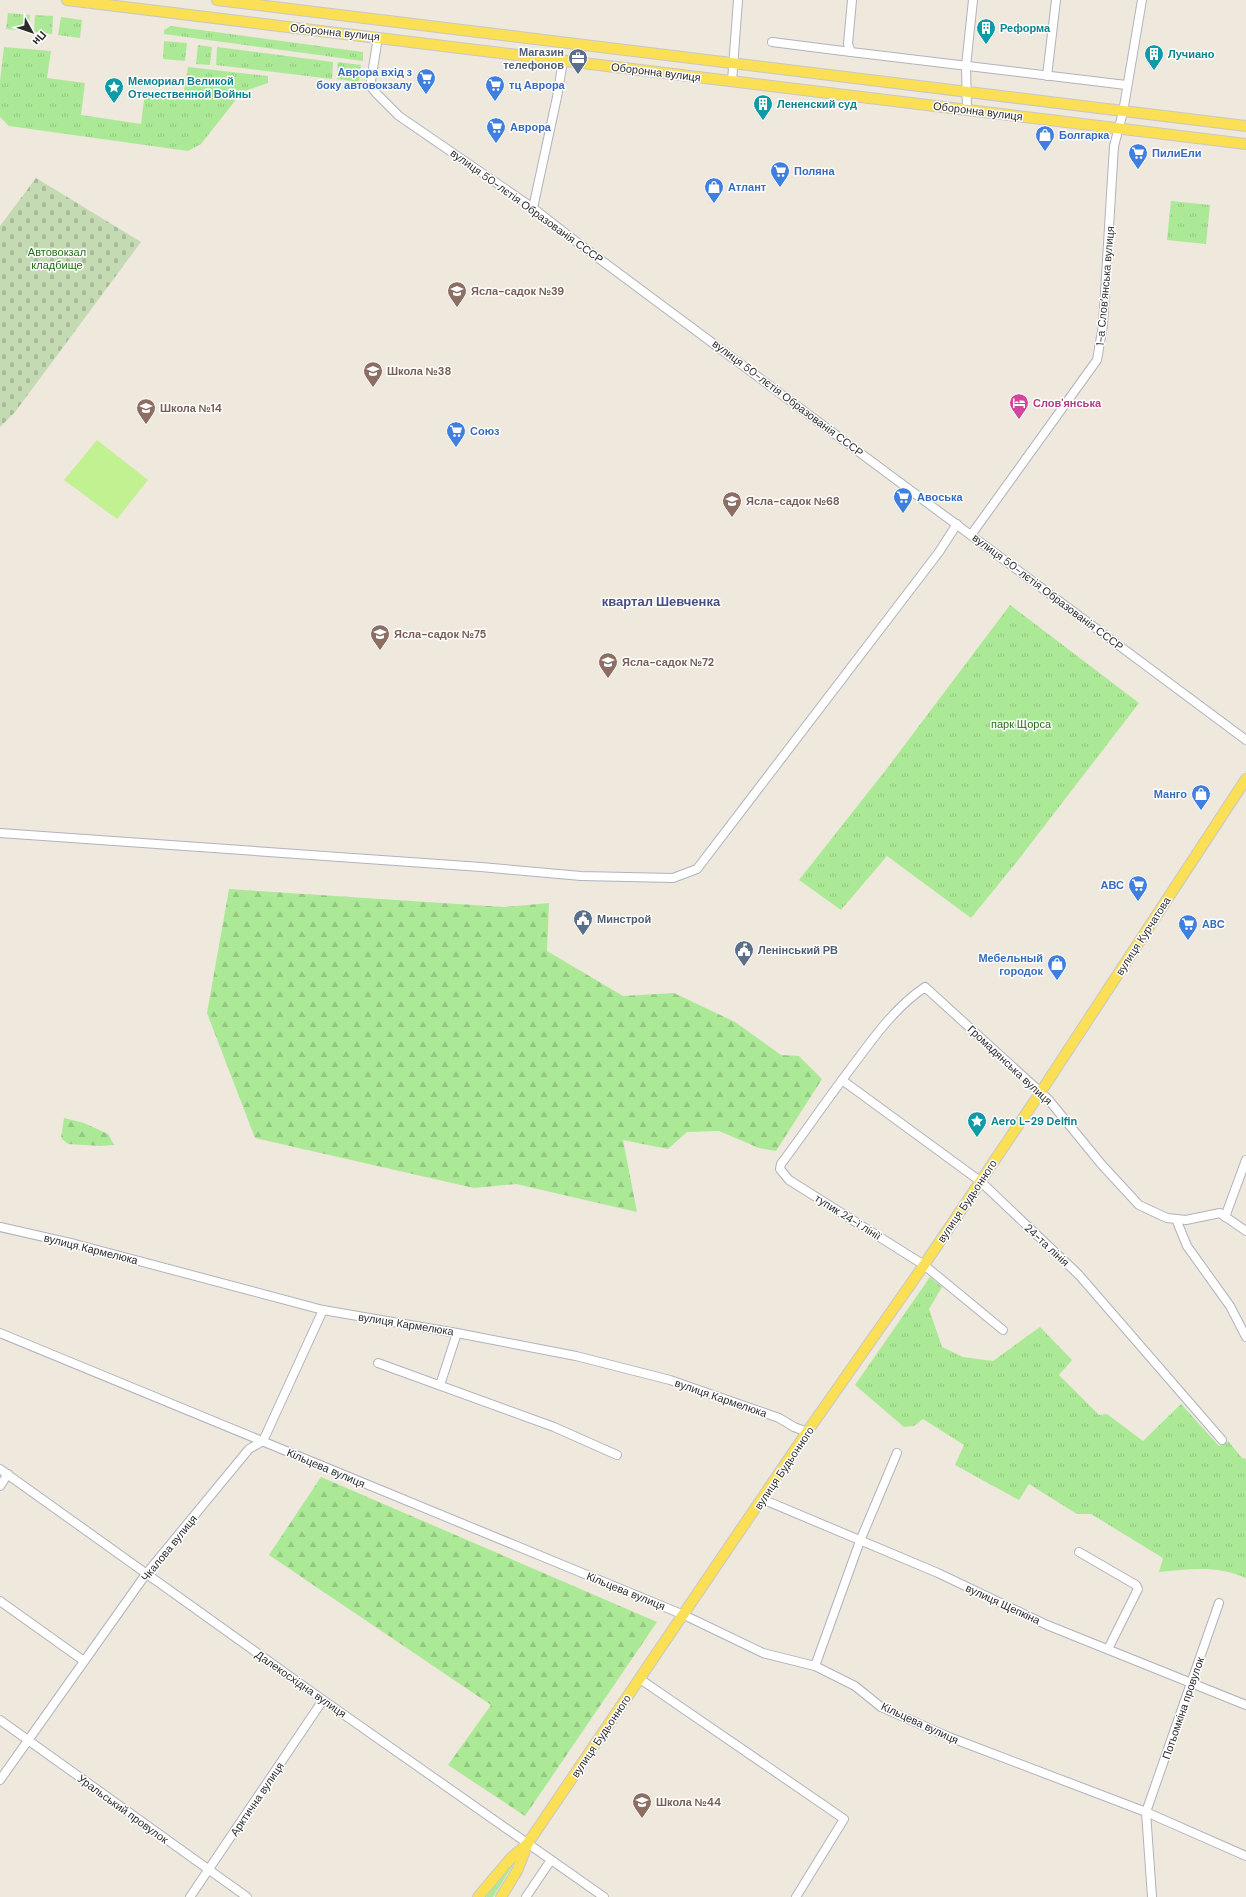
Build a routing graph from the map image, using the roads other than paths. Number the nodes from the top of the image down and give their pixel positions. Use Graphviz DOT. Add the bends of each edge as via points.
graph roads {
  1 [pos="67,0"];
  2 [pos="217,0"];
  3 [pos="738,0"];
  4 [pos="852,0"];
  5 [pos="974,0"];
  6 [pos="1056,0"];
  7 [pos="1142,0"];
  8 [pos="378,37"];
  9 [pos="772,42"];
  10 [pos="851,52"];
  11 [pos="563,61"];
  12 [pos="735,64"];
  13 [pos="966,66"];
  14 [pos="1047,76"];
  15 [pos="732,81"];
  16 [pos="1126,86"];
  17 [pos="967,92"];
  18 [pos="967,110"];
  19 [pos="1123,112"];
  20 [pos="1246,126"];
  21 [pos="1119,129"];
  22 [pos="1246,144"];
  23 [pos="533,208"];
  24 [pos="957,524"];
  25 [pos="971,535"];
  26 [pos="1246,740"];
  27 [pos="1246,779"];
  28 [pos="0,834"];
  29 [pos="842,1080"];
  30 [pos="1040,1092"];
  31 [pos="1246,1160"];
  32 [pos="980,1181"];
  33 [pos="1225,1217"];
  34 [pos="1176,1219"];
  35 [pos="0,1227"];
  36 [pos="1246,1231"];
  37 [pos="924,1265"];
  38 [pos="323,1310"];
  39 [pos="1003,1330"];
  40 [pos="457,1332"];
  41 [pos="0,1333"];
  42 [pos="1246,1337"];
  43 [pos="378,1363"];
  44 [pos="440,1385"];
  45 [pos="807,1432"];
  46 [pos="1222,1440"];
  47 [pos="263,1441"];
  48 [pos="897,1453"];
  49 [pos="617,1455"];
  50 [pos="0,1469"];
  51 [pos="8,1474"];
  52 [pos="0,1486"];
  53 [pos="762,1500"];
  54 [pos="860,1541"];
  55 [pos="1079,1552"];
  56 [pos="146,1574"];
  57 [pos="0,1601"];
  58 [pos="1219,1603"];
  59 [pos="684,1615"];
  60 [pos="1108,1650"];
  61 [pos="84,1661"];
  62 [pos="815,1666"];
  63 [pos="640,1679"];
  64 [pos="1191,1684"];
  65 [pos="323,1700"];
  66 [pos="1246,1705"];
  67 [pos="0,1720"];
  68 [pos="28,1741"];
  69 [pos="0,1780"];
  70 [pos="1146,1812"];
  71 [pos="528,1844"];
  72 [pos="1246,1856"];
  73 [pos="551,1860"];
  74 [pos="209,1870"];
  75 [pos="190,1897"];
  76 [pos="247,1897"];
  77 [pos="478,1897"];
  78 [pos="501,1897"];
  79 [pos="526,1897"];
  80 [pos="604,1897"];
  81 [pos="796,1897"];
  82 [pos="1152,1897"];
  1 -- 8 [label="main road, Оборонна вулиця"];
  2 -- 12 [label="main road, Оборонна вулиця"];
  3 -- 12 [label="street"];
  4 -- 10 [label="street" via="848,44"];
  5 -- 13 [label="street"];
  6 -- 14 [label="street"];
  7 -- 16 [label="street, 1-а Слов’янська вулиця"];
  8 -- 11 [label="main road, Оборонна вулиця"];
  8 -- 23 [label="street, вулиця 50-лєтія Образованія СССР" via="371,81 372,88 377,94 399,116"];
  9 -- 10 [label="street"];
  10 -- 13 [label="street"];
  11 -- 15 [label="main road, Оборонна вулиця"];
  11 -- 23 [label="street"];
  12 -- 15 [label="street"];
  12 -- 17 [label="main road, Оборонна вулиця"];
  13 -- 14 [label="street"];
  13 -- 17 [label="street"];
  14 -- 16 [label="street"];
  15 -- 18 [label="main road, Оборонна вулиця"];
  16 -- 19 [label="street, 1-а Слов’янська вулиця"];
  17 -- 18 [label="street"];
  17 -- 19 [label="main road, Оборонна вулиця"];
  18 -- 21 [label="main road, Оборонна вулиця"];
  19 -- 20 [label="main road, Оборонна вулиця"];
  19 -- 21 [label="street, 1-а Слов’янська вулиця"];
  21 -- 22 [label="main road, Оборонна вулиця"];
  21 -- 25 [label="street, 1-а Слов’янська вулиця" via="1114,146 1104,318 1097,360"];
  23 -- 24 [label="street, вулиця 50-лєтія Образованія СССР"];
  24 -- 25 [label="street, вулиця 50-лєтія Образованія СССР"];
  24 -- 28 [label="street" via="697,869 673,878 581,876"];
  25 -- 26 [label="street, вулиця 50-лєтія Образованія СССР"];
  27 -- 30 [label="main road, вулиця Курчатова"];
  29 -- 30 [label="street, Громадянська вулиця" via="891,1017 911,996 925,987"];
  29 -- 32 [label="street, 24-та лінія"];
  29 -- 37 [label="street, тупик 24-ї лінії" via="781,1164 780,1169 789,1180"];
  30 -- 32 [label="main road, вулиця Будьонного"];
  30 -- 34 [label="street, Громадянська вулиця" via="1139,1205 1166,1218"];
  31 -- 33 [label="street"];
  32 -- 37 [label="main road, вулиця Будьонного"];
  32 -- 46 [label="street, 24-та лінія" via="1079,1275"];
  33 -- 34 [label="street, Громадянська вулиця" via="1220,1213 1186,1220"];
  33 -- 36 [label="street, Громадянська вулиця"];
  34 -- 42 [label="street" via="1187,1246 1230,1306"];
  35 -- 38 [label="street, вулиця Кармелюка" via="75,1244"];
  37 -- 39 [label="street, тупик 24-ї лінії"];
  37 -- 45 [label="main road, вулиця Будьонного"];
  38 -- 40 [label="street, вулиця Кармелюка"];
  38 -- 47 [label="street"];
  40 -- 44 [label="street"];
  40 -- 45 [label="street, вулиця Кармелюка" via="576,1356 670,1380 779,1418"];
  41 -- 47 [label="street, Кільцева вулиця"];
  43 -- 44 [label="street"];
  44 -- 49 [label="street" via="554,1427"];
  45 -- 53 [label="main road, вулиця Будьонного"];
  47 -- 56 [label="street, Чкалова вулиця" via="249,1449"];
  47 -- 59 [label="street, Кільцева вулиця"];
  48 -- 54 [label="street"];
  50 -- 51 [label="street, Далекосхідна вулиця"];
  51 -- 52 [label="street"];
  51 -- 56 [label="street, Далекосхідна вулиця"];
  53 -- 54 [label="street, вулиця Щепкіна"];
  53 -- 59 [label="main road, вулиця Будьонного"];
  54 -- 60 [label="street, вулиця Щепкіна" via="938,1573 1047,1625"];
  54 -- 62 [label="street"];
  55 -- 60 [label="street" via="1136,1585 1138,1589"];
  56 -- 61 [label="street, Чкалова вулиця"];
  56 -- 65 [label="street, Далекосхідна вулиця"];
  57 -- 61 [label="street"];
  58 -- 64 [label="street, Потьомкіна провулок"];
  59 -- 62 [label="street, Кільцева вулиця" via="763,1653"];
  59 -- 63 [label="main road, вулиця Будьонного"];
  60 -- 64 [label="street, вулиця Щепкіна"];
  61 -- 68 [label="street, Чкалова вулиця"];
  62 -- 70 [label="street, Кільцева вулиця" via="855,1686 881,1707 921,1725"];
  63 -- 71 [label="main road, вулиця Будьонного"];
  63 -- 81 [label="street" via="844,1819"];
  64 -- 66 [label="street, вулиця Щепкіна"];
  64 -- 70 [label="street, Потьомкіна провулок"];
  65 -- 71 [label="street, Далекосхідна вулиця"];
  65 -- 74 [label="street, Арктична вулиця"];
  67 -- 68 [label="street, Уральський провулок"];
  68 -- 69 [label="street, Чкалова вулиця"];
  68 -- 74 [label="street, Уральський провулок"];
  70 -- 72 [label="street, Кільцева вулиця"];
  70 -- 82 [label="street"];
  71 -- 73 [label="street, Далекосхідна вулиця"];
  71 -- 77 [label="main road, вулиця Будьонного" via="510,1858"];
  71 -- 78 [label="main road, вулиця Будьонного" via="517,1871"];
  73 -- 79 [label="street"];
  73 -- 80 [label="street, Далекосхідна вулиця"];
  74 -- 75 [label="street, Арктична вулиця"];
  74 -- 76 [label="street, Уральський провулок"];
}
